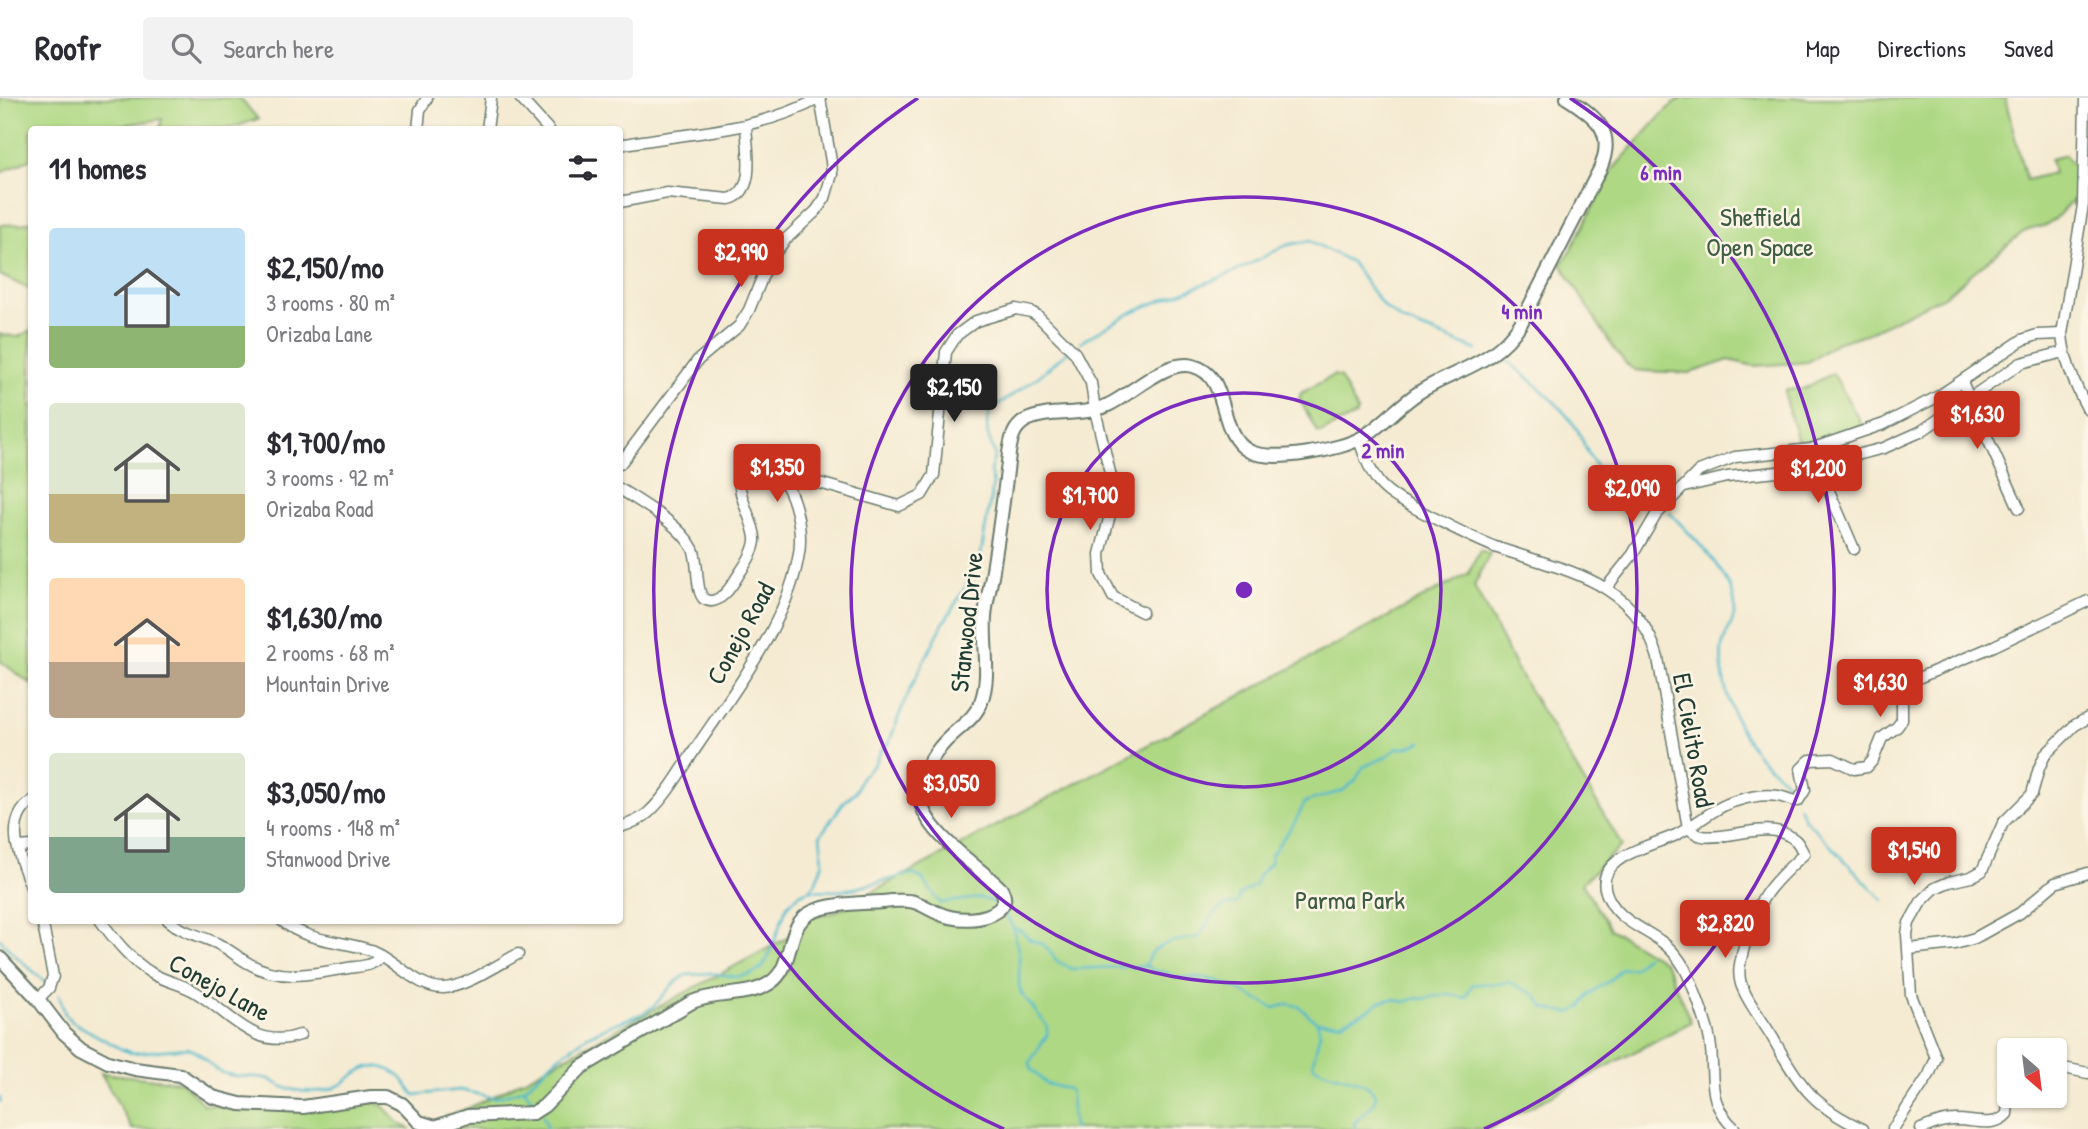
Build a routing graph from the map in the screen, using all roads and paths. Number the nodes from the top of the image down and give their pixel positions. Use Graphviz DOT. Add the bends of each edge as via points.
graph roads {
  1 [pos="428,98"];
  2 [pos="491,98"];
  3 [pos="520,98"];
  4 [pos="820,98"];
  5 [pos="1567,98"];
  6 [pos="2085,98"];
  7 [pos="418,126"];
  8 [pos="488,126"];
  9 [pos="545,126"];
  10 [pos="746,126"];
  11 [pos="623,145"];
  12 [pos="2086,175"];
  13 [pos="623,201"];
  14 [pos="2062,334"];
  15 [pos="2064,352"];
  16 [pos="1962,382"];
  17 [pos="1970,398"];
  18 [pos="1094,410"];
  19 [pos="2088,410"];
  20 [pos="1359,440"];
  21 [pos="1811,449"];
  22 [pos="623,460"];
  23 [pos="1817,466"];
  24 [pos="780,477"];
  25 [pos="1683,487"];
  26 [pos="623,491"];
  27 [pos="2019,508"];
  28 [pos="1854,549"];
  29 [pos="1606,588"];
  30 [pos="2088,601"];
  31 [pos="1142,612"];
  32 [pos="2088,718"];
  33 [pos="28,804"];
  34 [pos="623,826"];
  35 [pos="1688,828"];
  36 [pos="28,846"];
  37 [pos="18,847"];
  38 [pos="2088,873"];
  39 [pos="28,880"];
  40 [pos="43,924"];
  41 [pos="104,924"];
  42 [pos="173,924"];
  43 [pos="288,924"];
  44 [pos="1909,948"];
  45 [pos="518,954"];
  46 [pos="381,955"];
  47 [pos="0,958"];
  48 [pos="38,999"];
  49 [pos="300,1035"];
  50 [pos="2067,1069"];
  51 [pos="2088,1073"];
  52 [pos="2008,1108"];
  53 [pos="1735,1129"];
  54 [pos="1863,1129"];
  55 [pos="1893,1129"];
  56 [pos="1921,1129"];
  1 -- 7 [label="street" via="420,110"];
  2 -- 8 [label="street"];
  3 -- 9 [label="street"];
  4 -- 10 [label="street"];
  4 -- 22 [label="street" via="832,174 825,198 775,253 739,326 701,356"];
  5 -- 20 [label="main road, Stanwood Drive" via="1599,123 1606,153 1521,324 1493,355 1423,389"];
  6 -- 12 [label="street"];
  10 -- 11 [label="street"];
  10 -- 13 [label="street" via="747,180 738,196 667,193"];
  12 -- 14 [label="street"];
  14 -- 15 [label="street"];
  14 -- 16 [label="street" via="2022,340"];
  15 -- 17 [label="street" via="2025,362"];
  15 -- 19 [label="street"];
  16 -- 17 [label="street"];
  16 -- 21 [label="street" via="1895,420"];
  17 -- 23 [label="street" via="1902,441"];
  17 -- 27 [label="street"];
  18 -- 20 [label="main road, Stanwood Drive" via="1165,371 1186,365 1212,378 1232,433 1252,453 1280,455"];
  18 -- 24 [label="street" via="1088,376 1075,353 1038,316 1016,309 976,321 957,335 946,352 934,475 922,495 899,506"];
  18 -- 31 [label="street" via="1109,462 1112,499 1100,554 1101,574 1113,597"];
  18 -- 48 [label="main road, Stanwood Drive" via="1038,416 1022,423 1014,434 986,610 982,698 975,714 945,741 920,786 923,807 936,828 1003,892 1004,902 996,911 953,918 905,901 814,911 800,922 785,967 766,986 700,999 680,1009 582,1067 533,1113 468,1116 435,1127 419,1122 386,1096 298,1107 220,1100 180,1075 121,1066 91,1054 64,1033"];
  20 -- 29 [label="street, El Cielito Road" via="1373,475 1401,500 1488,544 1573,571"];
  21 -- 23 [label="street"];
  21 -- 25 [label="street" via="1727,458 1699,471"];
  23 -- 25 [label="street"];
  23 -- 28 [label="street"];
  24 -- 26 [label="street, Conejo Road" via="762,465 750,467 740,478 740,494 755,531 754,548 734,582 711,601 699,592 696,557 687,540"];
  24 -- 34 [label="street, Conejo Road" via="793,502 800,542 787,597 752,662 658,802"];
  25 -- 29 [label="street" via="1656,515"];
  29 -- 35 [label="street, El Cielito Road" via="1641,621 1655,647"];
  30 -- 35 [label="street" via="1911,681 1902,695 1902,720 1882,738 1867,766 1854,769 1833,759 1810,760 1801,769 1805,790 1798,801 1773,795 1735,801"];
  32 -- 44 [label="street" via="2045,755 2032,794 2003,823 1982,871 1942,885 1921,902 1909,923"];
  33 -- 37 [label="street" via="16,822"];
  35 -- 53 [label="street" via="1620,859 1607,874 1606,889 1618,912 1664,943 1688,976 1708,1031 1714,1096"];
  35 -- 54 [label="street, El Cielito Road" via="1703,836 1782,832 1796,840 1804,854 1768,888 1756,907 1741,958 1741,982 1805,1090"];
  36 -- 37 [label="street"];
  37 -- 39 [label="street"];
  38 -- 44 [label="street" via="2055,883 2020,914 1975,938"];
  40 -- 48 [label="street" via="53,976"];
  41 -- 49 [label="street, Conejo Lane" via="145,969 193,990 255,1034 274,1040"];
  42 -- 46 [label="street" via="272,973 334,971 371,964"];
  43 -- 46 [label="street" via="308,936"];
  44 -- 55 [label="street" via="1911,995 1935,1063"];
  45 -- 46 [label="street" via="456,985 440,988 425,984"];
  47 -- 48 [label="main road, Stanwood Drive"];
  50 -- 51 [label="street"];
  52 -- 56 [label="street" via="1997,1124 1950,1119"];
}
